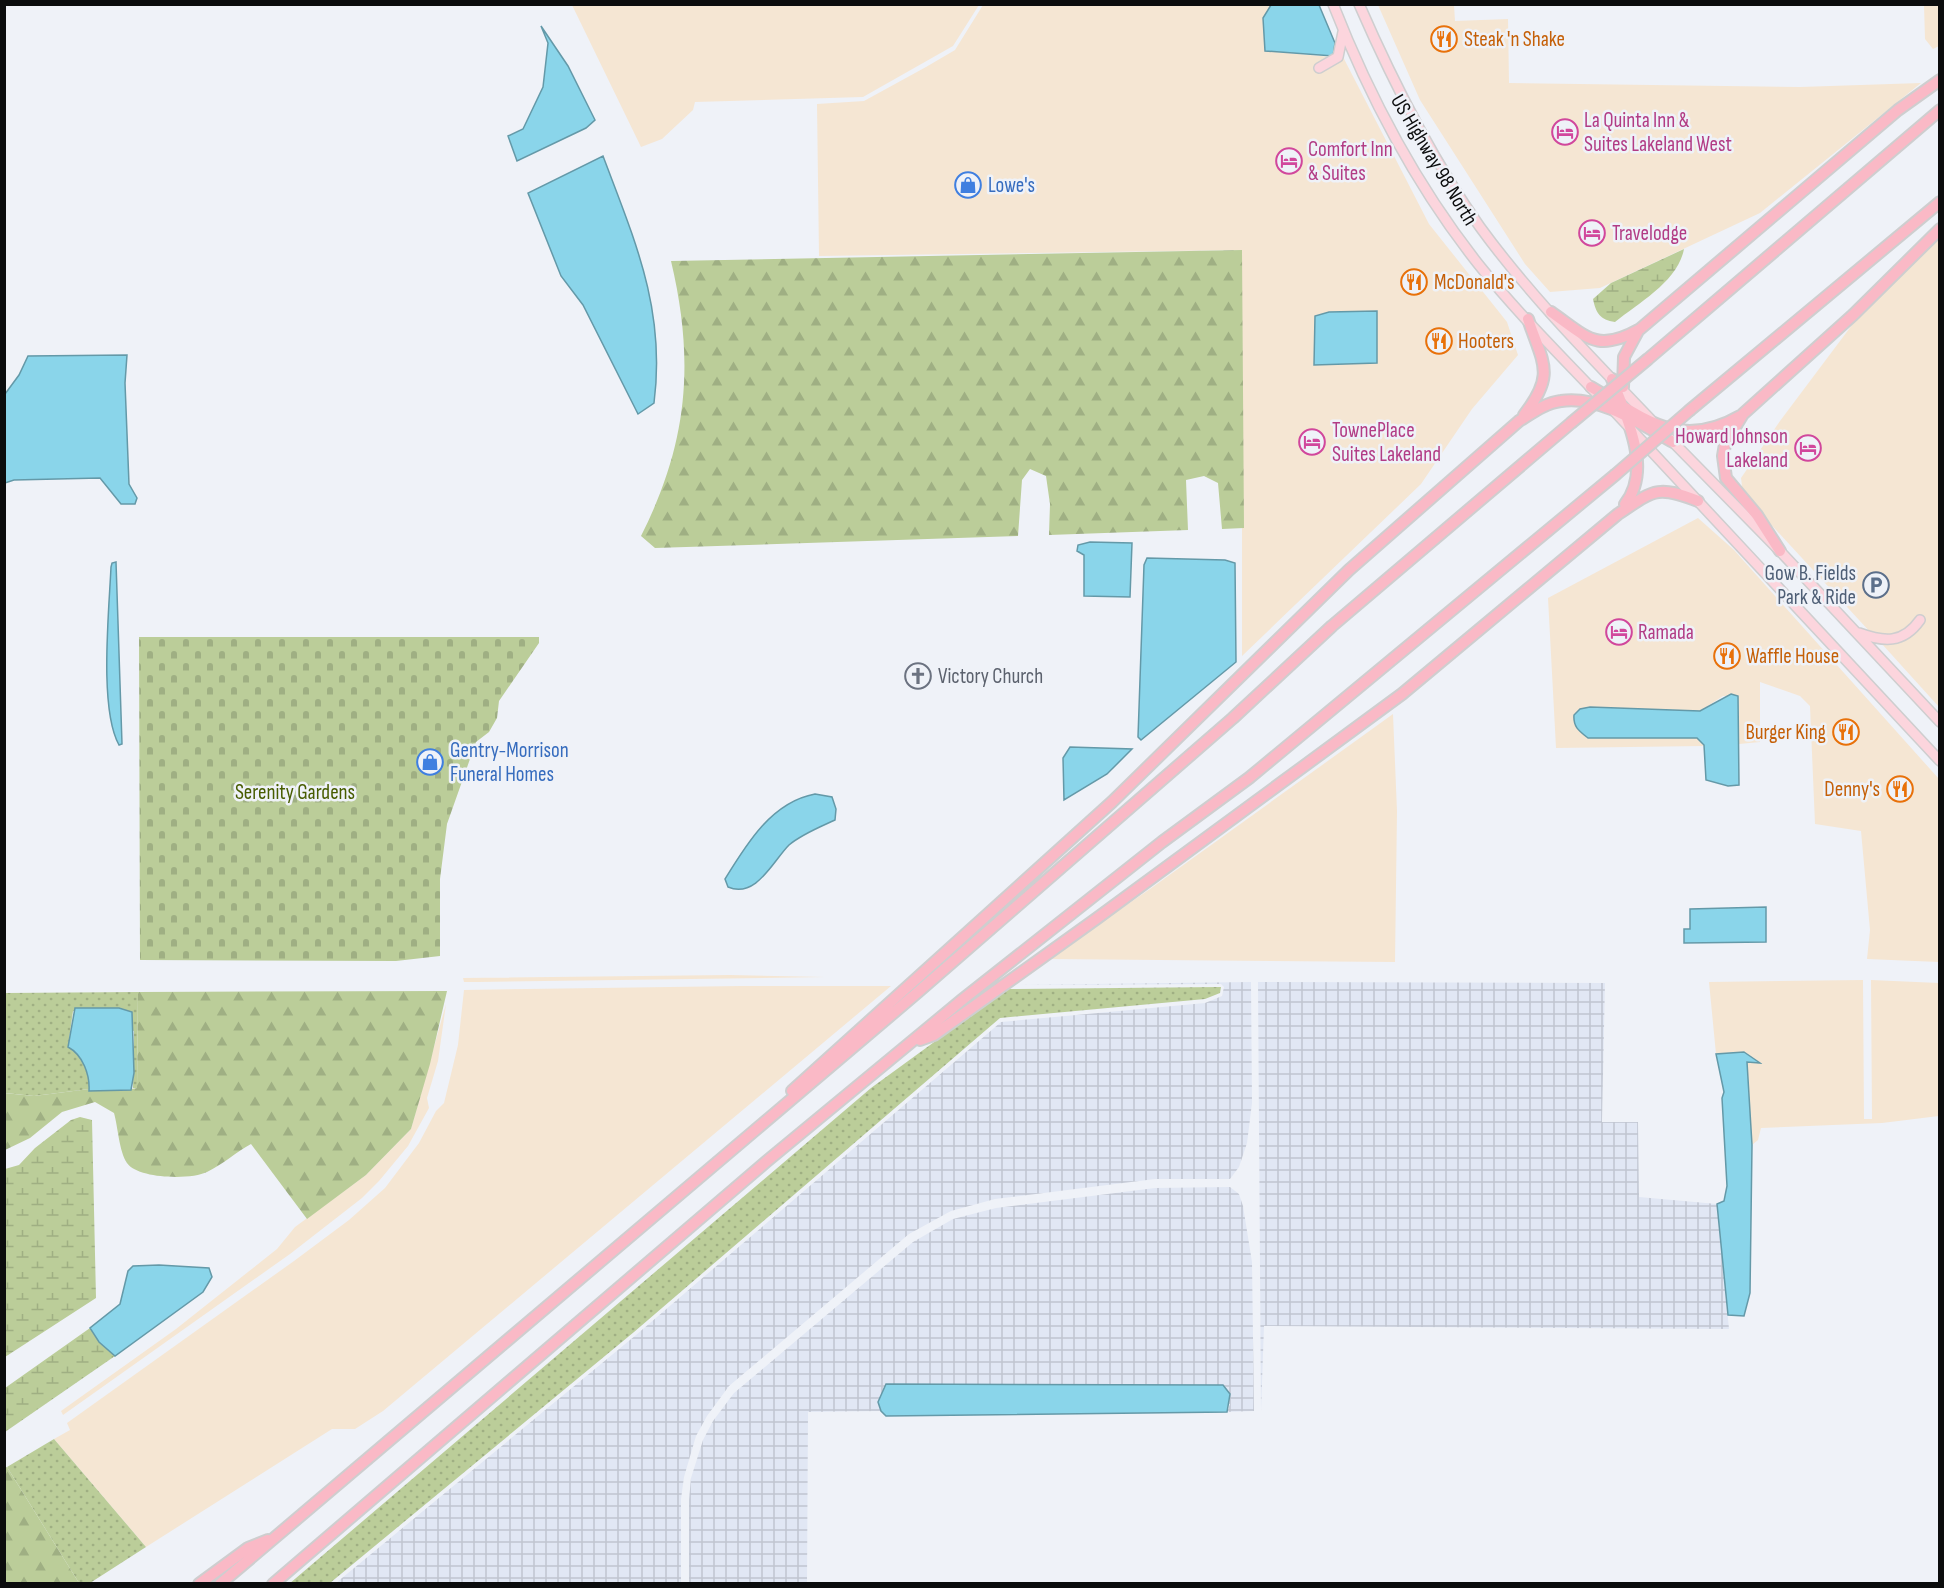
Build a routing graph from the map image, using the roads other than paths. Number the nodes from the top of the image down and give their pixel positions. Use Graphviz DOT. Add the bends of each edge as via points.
graph roads {
  1 [pos="1333,4"];
  2 [pos="1359,4"];
  3 [pos="1343,32"];
  4 [pos="1319,68"];
  5 [pos="1940,80"];
  6 [pos="1940,110"];
  7 [pos="1940,202"];
  8 [pos="1940,229"];
  9 [pos="1551,312"];
  10 [pos="1528,319"];
  11 [pos="1640,329"];
  12 [pos="1612,380"];
  13 [pos="1591,387"];
  14 [pos="1623,390"];
  15 [pos="1623,411"];
  16 [pos="1743,414"];
  17 [pos="1519,421"];
  18 [pos="1656,424"];
  19 [pos="1634,425"];
  20 [pos="1673,442"];
  21 [pos="1650,450"];
  22 [pos="1698,501"];
  23 [pos="1618,514"];
  24 [pos="1780,551"];
  25 [pos="1920,620"];
  26 [pos="1856,632"];
  27 [pos="1940,722"];
  28 [pos="1940,760"];
  29 [pos="911,1043"];
  30 [pos="734,1148"];
  31 [pos="279,1535"];
  32 [pos="199,1584"];
  33 [pos="220,1584"];
  34 [pos="274,1584"];
  1 -- 3 [label="main road, US Highway 98 North"];
  2 -- 9 [label="main road, US Highway 98 North" via="1400,94 1461,199 1499,252"];
  3 -- 4 [label="main road" via="1338,57"];
  3 -- 10 [label="main road, US Highway 98 North" via="1382,111 1443,214 1479,264"];
  5 -- 11 [label="highway" via="1898,110"];
  6 -- 30 [label="highway, bridge" via="1332,626 1224,726"];
  7 -- 29 [label="highway, bridge" via="1249,778 1152,850"];
  8 -- 16 [label="highway" via="1853,315"];
  9 -- 11 [label="highway" via="1597,342 1620,340"];
  9 -- 12 [label="main road, US Highway 98 North"];
  10 -- 13 [label="main road, US Highway 98 North"];
  10 -- 17 [label="highway" via="1542,356 1544,380 1539,395"];
  11 -- 14 [label="highway" via="1624,357"];
  12 -- 14 [label="main road, US Highway 98 North"];
  12 -- 15 [label="highway"];
  13 -- 15 [label="highway"];
  14 -- 15 [label="highway"];
  14 -- 18 [label="main road, US Highway 98 North"];
  15 -- 17 [label="highway" via="1576,400 1561,401"];
  15 -- 18 [label="highway"];
  15 -- 19 [label="highway"];
  15 -- 19 [label="main road"];
  16 -- 18 [label="highway" via="1698,432"];
  16 -- 24 [label="highway" via="1725,444 1726,478 1757,514"];
  17 -- 30 [label="highway" via="1350,570 1112,802 815,1068"];
  18 -- 20 [label="main road, US Highway 98 North"];
  19 -- 20 [label="highway"];
  19 -- 21 [label="highway"];
  19 -- 23 [label="highway" via="1637,474 1632,495"];
  20 -- 24 [label="main road, US Highway 98 North"];
  21 -- 22 [label="main road"];
  22 -- 23 [label="highway" via="1661,490 1647,494"];
  22 -- 28 [label="main road"];
  23 -- 29 [label="highway" via="1402,694 981,1002 934,1035"];
  24 -- 26 [label="main road, US Highway 98 North"];
  25 -- 26 [label="main road" via="1913,630 1894,640"];
  26 -- 27 [label="main road, US Highway 98 North"];
  29 -- 34 [label="highway" via="767,1161"];
  30 -- 31 [label="highway"];
  31 -- 32 [label="highway" via="248,1548"];
  31 -- 33 [label="highway"];
}
